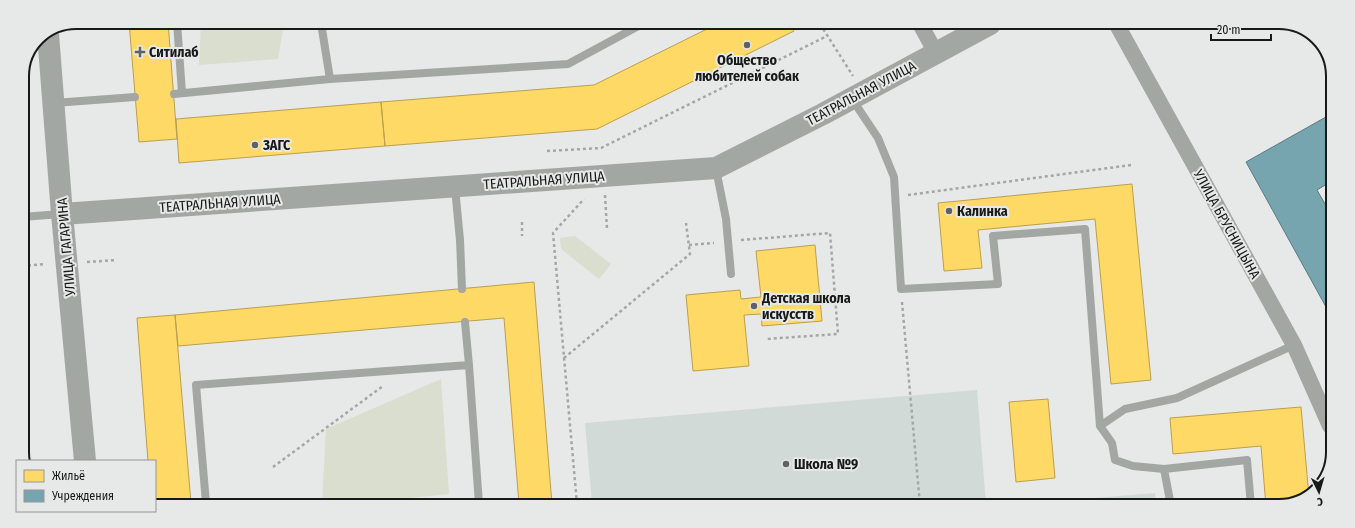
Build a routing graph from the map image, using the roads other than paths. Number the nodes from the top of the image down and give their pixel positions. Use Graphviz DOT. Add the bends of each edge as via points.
graph roads {
  1 [pos="177,29"];
  2 [pos="322,29"];
  3 [pos="633,29"];
  4 [pos="923,29"];
  5 [pos="981,29"];
  6 [pos="1120,29"];
  7 [pos="48,38"];
  8 [pos="936,53"];
  9 [pos="330,79"];
  10 [pos="135,97"];
  11 [pos="851,98"];
  12 [pos="53,103"];
  13 [pos="716,168"];
  14 [pos="455,186"];
  15 [pos="62,214"];
  16 [pos="29,216"];
  17 [pos="730,274"];
  18 [pos="462,289"];
  19 [pos="465,322"];
  20 [pos="1294,345"];
  21 [pos="469,365"];
  22 [pos="1326,417"];
  23 [pos="1100,426"];
  24 [pos="85,460"];
  25 [pos="1164,469"];
  26 [pos="206,499"];
  27 [pos="479,499"];
  28 [pos="1170,499"];
  29 [pos="1250,499"];
  1 -- 9 [label="lane" via="178,93"];
  2 -- 9 [label="lane"];
  3 -- 9 [label="lane" via="568,64"];
  4 -- 8 [label="street"];
  5 -- 8 [label="street, ТЕАТРАЛЬНАЯ УЛИЦА"];
  6 -- 20 [label="street, УЛИЦА БРУСНИЦЫНА"];
  7 -- 12 [label="street, УЛИЦА ГАГАРИНА"];
  8 -- 11 [label="street, ТЕАТРАЛЬНАЯ УЛИЦА"];
  10 -- 12 [label="lane"];
  11 -- 13 [label="street, ТЕАТРАЛЬНАЯ УЛИЦА"];
  11 -- 23 [label="lane" via="878,138 894,177 901,289 998,284 993,236 1085,229"];
  12 -- 15 [label="street, УЛИЦА ГАГАРИНА"];
  13 -- 14 [label="street, ТЕАТРАЛЬНАЯ УЛИЦА"];
  13 -- 17 [label="lane" via="726,219"];
  14 -- 15 [label="street, ТЕАТРАЛЬНАЯ УЛИЦА"];
  14 -- 18 [label="lane"];
  15 -- 16 [label="lane"];
  15 -- 24 [label="street, УЛИЦА ГАГАРИНА"];
  19 -- 21 [label="lane"];
  20 -- 22 [label="street, УЛИЦА БРУСНИЦЫНА"];
  20 -- 23 [label="lane" via="1176,398 1124,409"];
  21 -- 26 [label="lane" via="196,385"];
  21 -- 27 [label="lane"];
  23 -- 25 [label="lane" via="1112,443 1115,460 1133,466"];
  25 -- 28 [label="lane"];
  25 -- 29 [label="lane" via="1247,460"];
}
